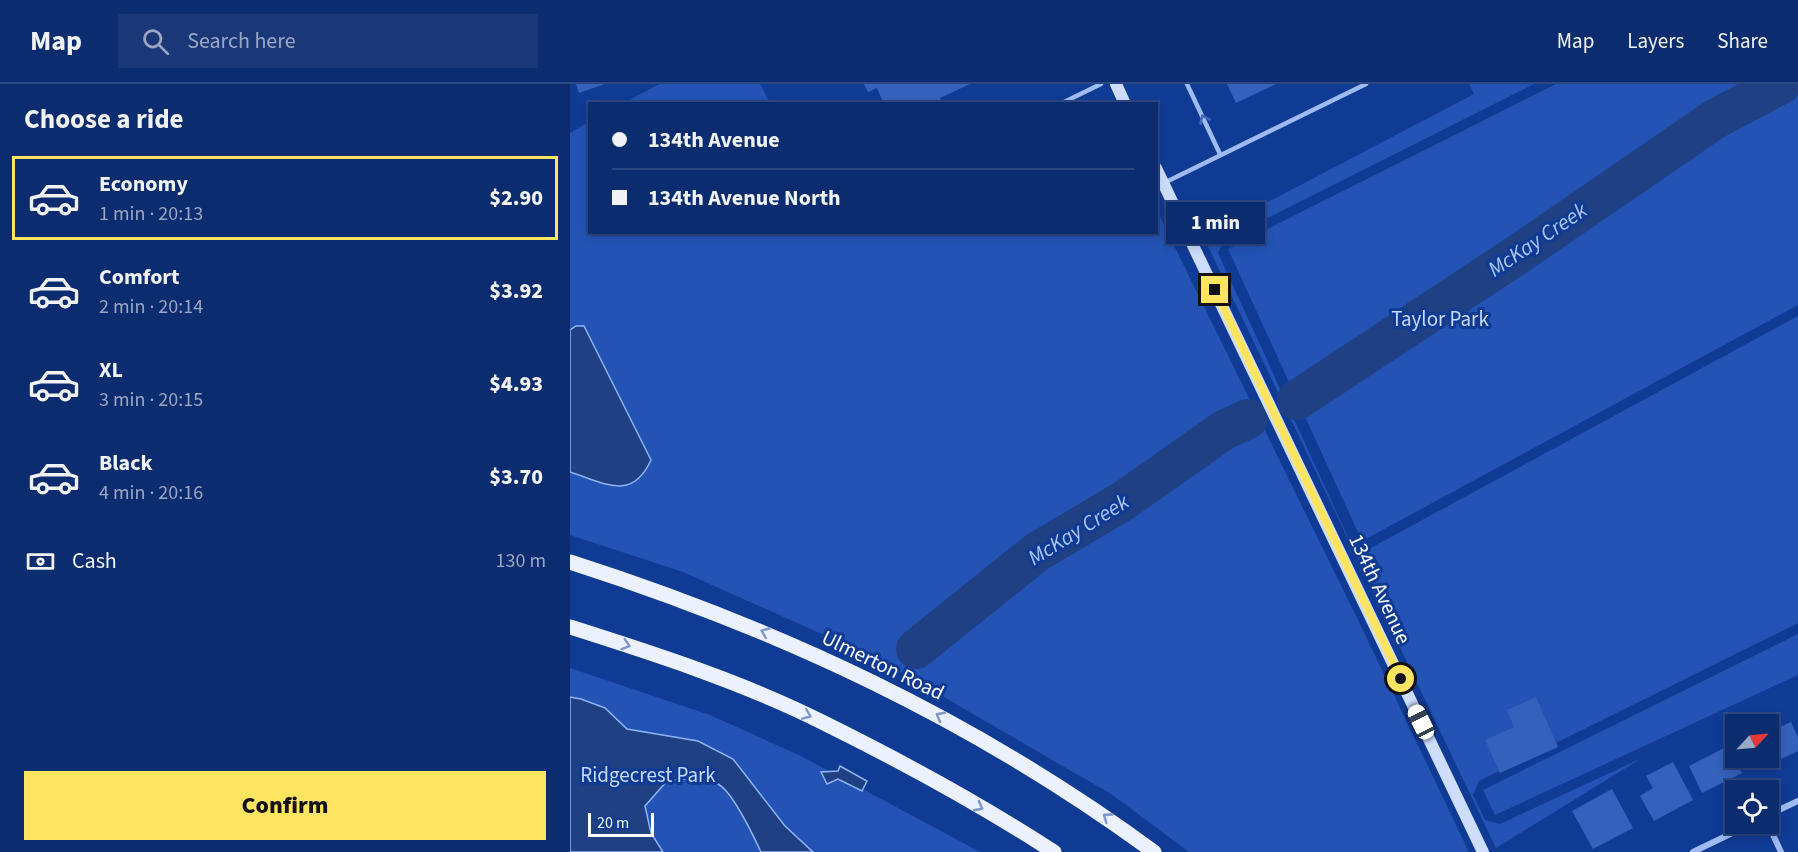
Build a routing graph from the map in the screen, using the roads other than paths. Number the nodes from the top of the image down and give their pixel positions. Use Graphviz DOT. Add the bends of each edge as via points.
graph roads {
  1 [pos="1101,84"];
  2 [pos="1116,84"];
  3 [pos="1187,84"];
  4 [pos="1366,84"];
  5 [pos="1064,102"];
  6 [pos="1124,102"];
  7 [pos="1220,154"];
  8 [pos="1158,172"];
  9 [pos="1164,183"];
  10 [pos="570,562"];
  11 [pos="570,627"];
  12 [pos="1798,801"];
  13 [pos="1779,810"];
  14 [pos="1730,834"];
  15 [pos="1773,834"];
  16 [pos="1054,852"];
  17 [pos="1154,852"];
  18 [pos="1483,852"];
  19 [pos="1693,852"];
  20 [pos="1781,852"];
  1 -- 5 [label="lane"];
  2 -- 6 [label="street"];
  7 -- 3 [label="lane, one-way"];
  4 -- 7 [label="lane"];
  7 -- 9 [label="lane"];
  8 -- 9 [label="street, 134th Avenue"];
  9 -- 18 [label="street, 134th Avenue"];
  17 -- 10 [label="main road, Ulmerton Road, one-way" via="1089,804 874,681 774,635 670,594"];
  11 -- 16 [label="main road, one-way" via="654,654 822,722 1003,819"];
  12 -- 13 [label="street"];
  14 -- 19 [label="street"];
  15 -- 20 [label="street"];
}
